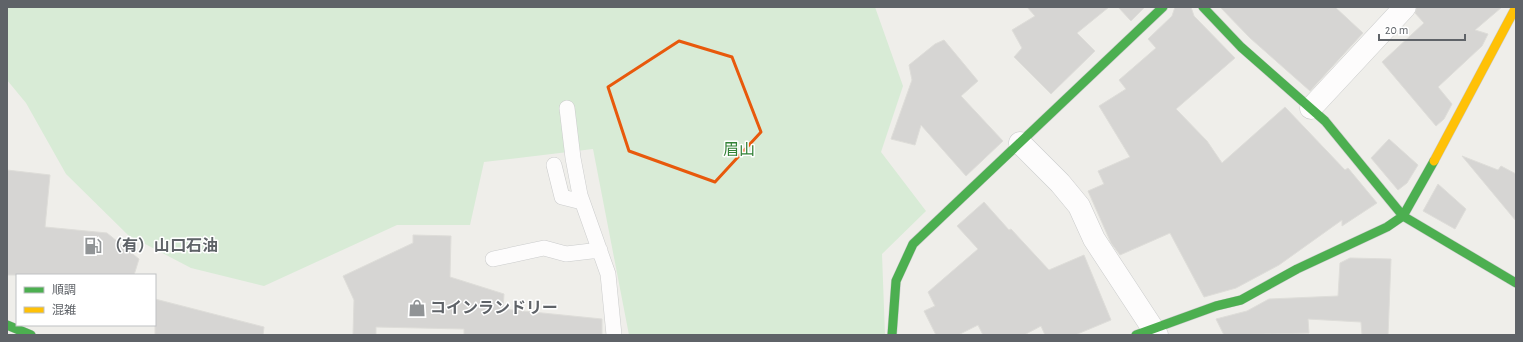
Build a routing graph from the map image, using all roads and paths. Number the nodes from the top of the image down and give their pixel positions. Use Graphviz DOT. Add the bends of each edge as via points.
graph roads {
  1 [pos="1163,7"];
  2 [pos="1203,7"];
  3 [pos="1405,7"];
  4 [pos="1516,8"];
  5 [pos="567,108"];
  6 [pos="1311,108"];
  7 [pos="1020,143"];
  8 [pos="554,165"];
  9 [pos="582,202"];
  10 [pos="1403,216"];
  11 [pos="600,250"];
  12 [pos="493,259"];
  13 [pos="1516,283"];
  14 [pos="7,325"];
  15 [pos="1149,333"];
  16 [pos="31,335"];
  17 [pos="614,335"];
  18 [pos="892,335"];
  1 -- 7 [label="main road"];
  2 -- 6 [label="main road" via="1241,47"];
  3 -- 6 [label="street"];
  4 -- 10 [label="main road"];
  5 -- 9 [label="lane"];
  6 -- 10 [label="main road" via="1325,121"];
  7 -- 15 [label="street" via="1079,206 1094,239"];
  7 -- 18 [label="main road" via="913,244 896,281"];
  8 -- 9 [label="lane" via="562,197"];
  9 -- 11 [label="lane"];
  10 -- 13 [label="main road"];
  10 -- 15 [label="main road" via="1387,227 1297,269 1241,300 1216,306"];
  11 -- 12 [label="lane" via="566,254 544,248"];
  11 -- 17 [label="lane" via="608,274"];
  14 -- 16 [label="main road"];
}
